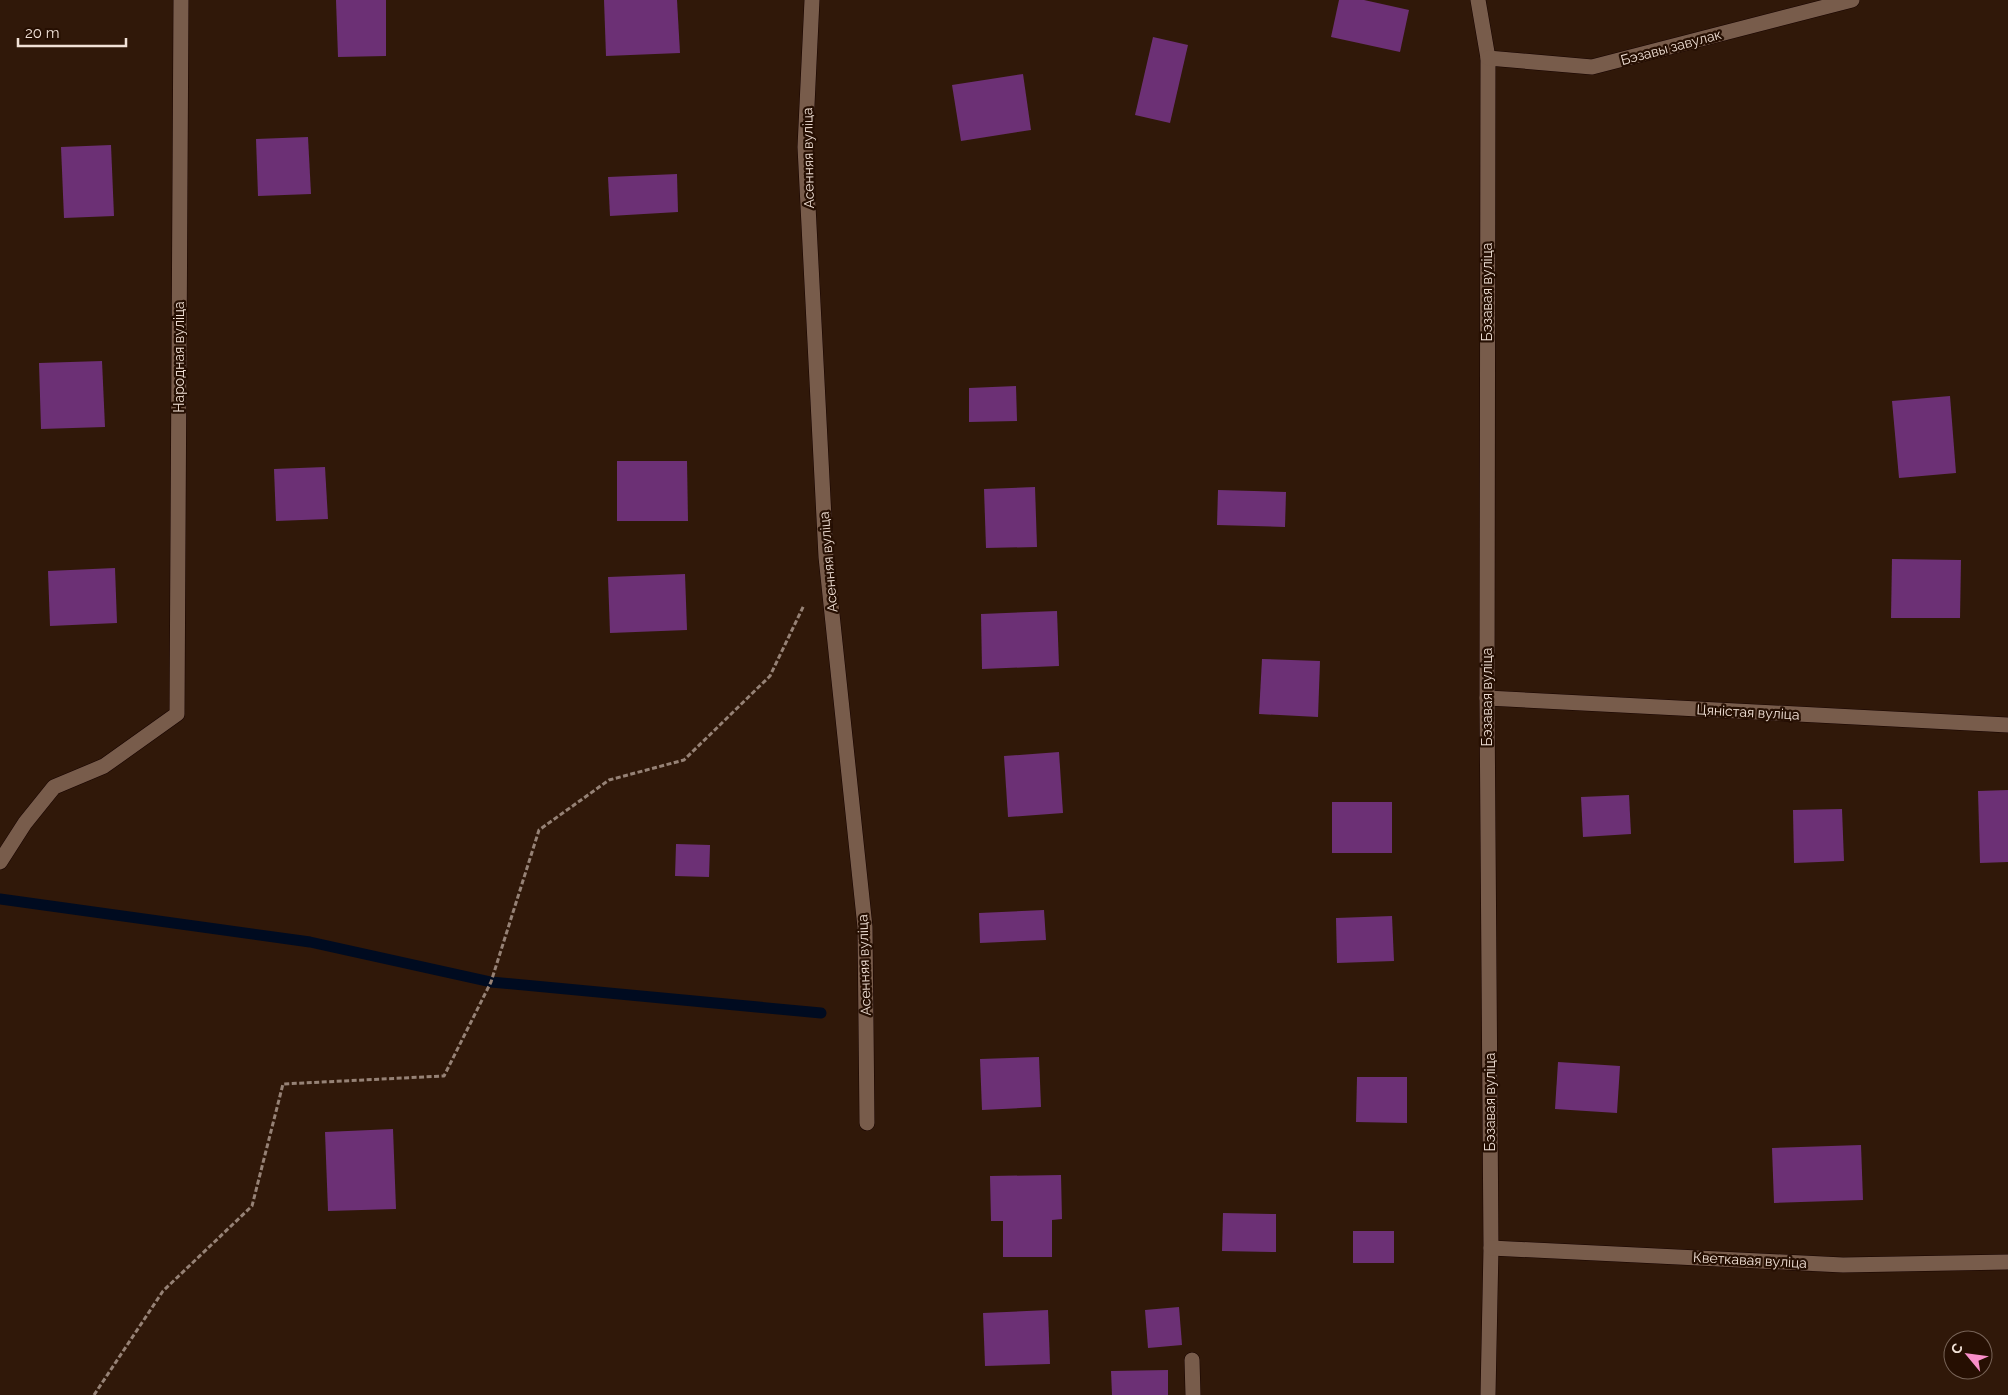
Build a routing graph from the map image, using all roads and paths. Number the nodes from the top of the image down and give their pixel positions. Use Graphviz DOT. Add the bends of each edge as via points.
graph roads {
  1 [pos="181,0"];
  2 [pos="812,0"];
  3 [pos="1478,0"];
  4 [pos="1852,0"];
  5 [pos="1488,58"];
  6 [pos="806,600"];
  7 [pos="1487,698"];
  8 [pos="2008,725"];
  9 [pos="0,862"];
  10 [pos="867,1123"];
  11 [pos="1491,1248"];
  12 [pos="2008,1262"];
  13 [pos="1192,1360"];
  14 [pos="94,1395"];
  15 [pos="1193,1395"];
  16 [pos="1488,1395"];
  1 -- 9 [label="street, Народная вуліца" via="178,714 104,766 54,787"];
  2 -- 10 [label="street, Асенняя вуліца" via="805,147 826,557 864,927"];
  3 -- 5 [label="street, Бэзавая вуліца"];
  4 -- 5 [label="street, Бэзавы завулак" via="1592,68"];
  5 -- 7 [label="street, Бэзавая вуліца"];
  6 -- 14 [label="path" via="770,676 684,760 609,780 539,830 491,982 444,1076 283,1084 252,1206 162,1291"];
  7 -- 8 [label="street, Цяністая вуліца"];
  7 -- 11 [label="street, Бэзавая вуліца"];
  11 -- 12 [label="street, Кветкавая вуліца" via="1843,1265"];
  11 -- 16 [label="street, Бэзавая вуліца"];
  13 -- 15 [label="street"];
}
